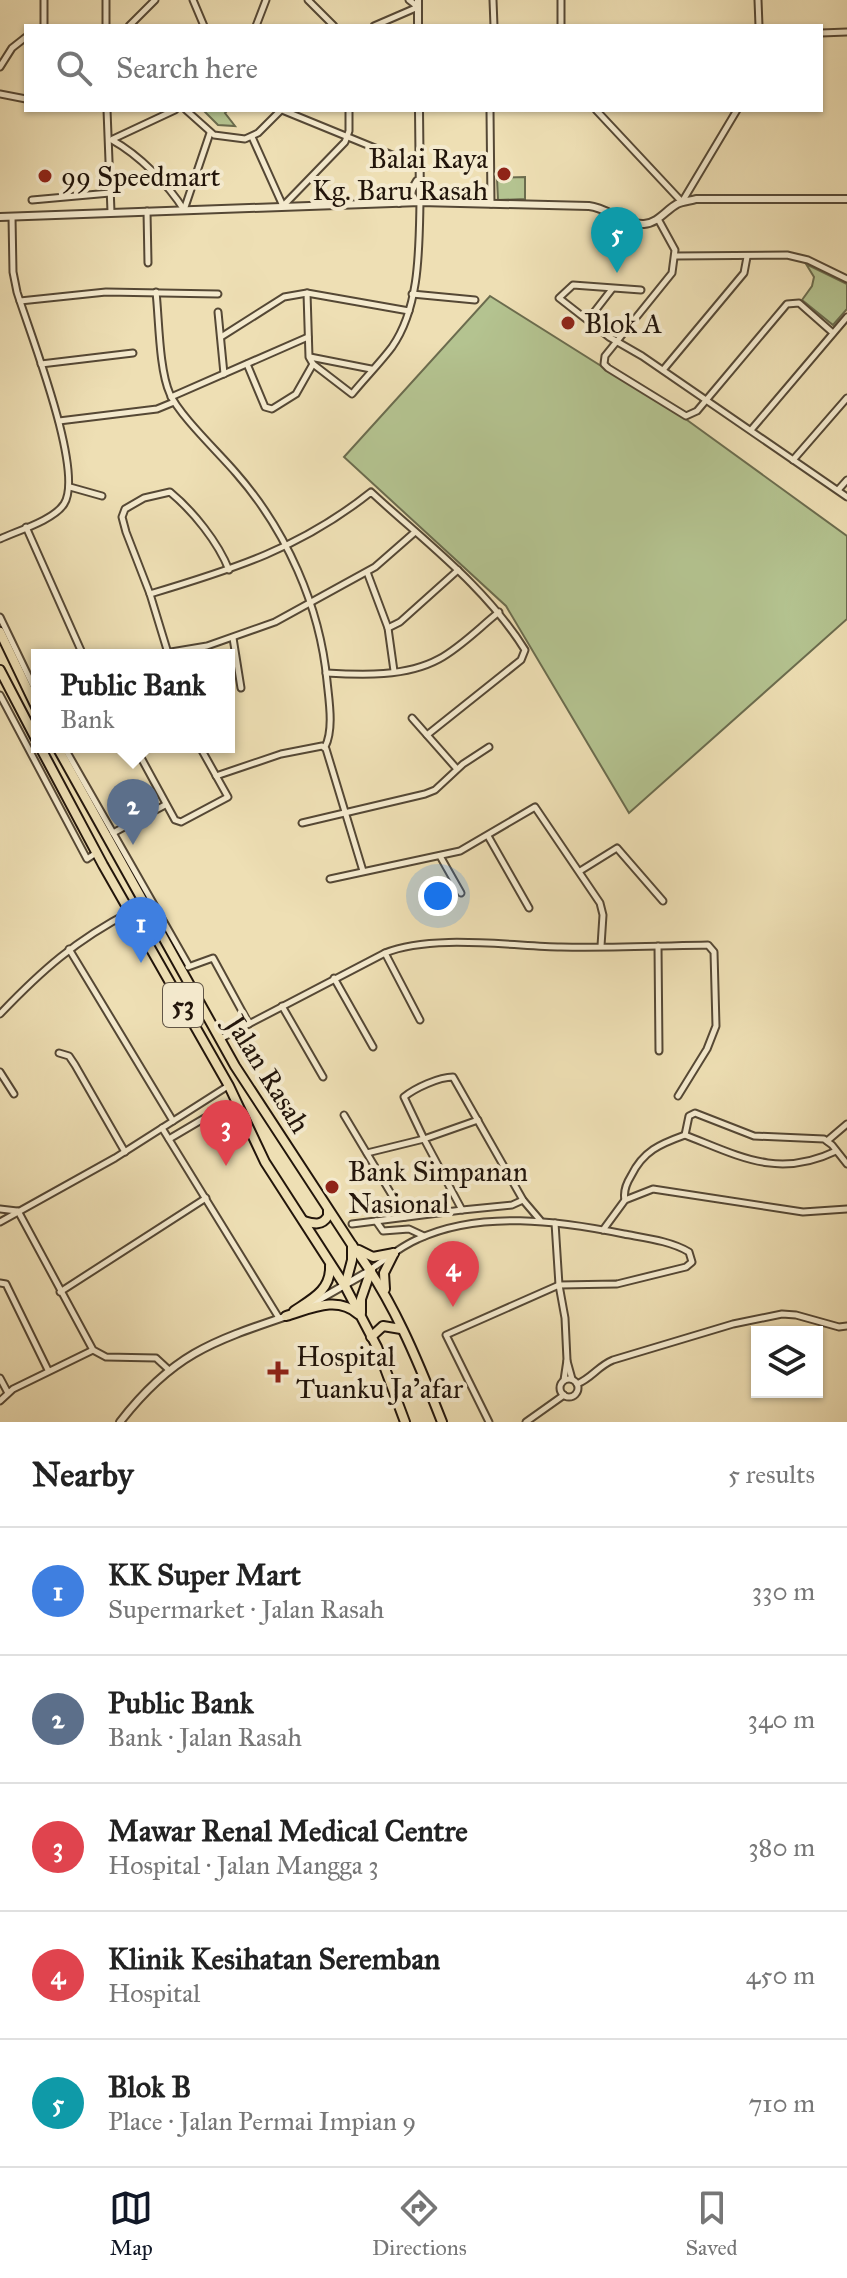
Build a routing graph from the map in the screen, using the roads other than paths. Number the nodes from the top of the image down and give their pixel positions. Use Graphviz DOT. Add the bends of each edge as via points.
graph roads {
  1 [pos="44,0"];
  2 [pos="106,0"];
  3 [pos="155,0"];
  4 [pos="193,0"];
  5 [pos="266,0"];
  6 [pos="308,0"];
  7 [pos="409,0"];
  8 [pos="493,0"];
  9 [pos="561,0"];
  10 [pos="758,0"];
  11 [pos="418,3"];
  12 [pos="44,24"];
  13 [pos="106,24"];
  14 [pos="131,24"];
  15 [pos="203,24"];
  16 [pos="257,24"];
  17 [pos="332,24"];
  18 [pos="378,24"];
  19 [pos="418,24"];
  20 [pos="494,24"];
  21 [pos="561,24"];
  22 [pos="759,24"];
  23 [pos="847,32"];
  24 [pos="823,33"];
  25 [pos="24,39"];
  26 [pos="0,67"];
  27 [pos="0,94"];
  28 [pos="24,99"];
  29 [pos="107,112"];
  30 [pos="171,112"];
  31 [pos="188,112"];
  32 [pos="279,112"];
  33 [pos="286,112"];
  34 [pos="349,112"];
  35 [pos="419,112"];
  36 [pos="490,112"];
  37 [pos="598,112"];
  38 [pos="736,112"];
  39 [pos="210,133"];
  40 [pos="347,135"];
  41 [pos="252,137"];
  42 [pos="110,140"];
  43 [pos="419,166"];
  44 [pos="419,178"];
  45 [pos="110,193"];
  46 [pos="847,199"];
  47 [pos="32,200"];
  48 [pos="420,202"];
  49 [pos="682,202"];
  50 [pos="393,205"];
  51 [pos="491,205"];
  52 [pos="283,206"];
  53 [pos="184,210"];
  54 [pos="147,211"];
  55 [pos="111,212"];
  56 [pos="0,217"];
  57 [pos="12,217"];
  58 [pos="658,219"];
  59 [pos="676,256"];
  60 [pos="747,257"];
  61 [pos="148,263"];
  62 [pos="847,279"];
  63 [pos="613,288"];
  64 [pos="641,290"];
  65 [pos="156,292"];
  66 [pos="307,293"];
  67 [pos="218,294"];
  68 [pos="412,294"];
  69 [pos="475,300"];
  70 [pos="20,301"];
  71 [pos="409,311"];
  72 [pos="218,312"];
  73 [pos="847,317"];
  74 [pos="588,320"];
  75 [pos="833,333"];
  76 [pos="221,337"];
  77 [pos="308,337"];
  78 [pos="617,340"];
  79 [pos="133,353"];
  80 [pos="309,357"];
  81 [pos="41,364"];
  82 [pos="247,364"];
  83 [pos="313,364"];
  84 [pos="372,369"];
  85 [pos="663,370"];
  86 [pos="224,374"];
  87 [pos="847,398"];
  88 [pos="173,399"];
  89 [pos="706,400"];
  90 [pos="59,421"];
  91 [pos="751,430"];
  92 [pos="793,460"];
  93 [pos="847,480"];
  94 [pos="70,487"];
  95 [pos="838,490"];
  96 [pos="102,496"];
  97 [pos="847,497"];
  98 [pos="26,527"];
  99 [pos="415,532"];
  100 [pos="0,539"];
  101 [pos="288,546"];
  102 [pos="229,570"];
  103 [pos="458,570"];
  104 [pos="367,572"];
  105 [pos="150,594"];
  106 [pos="309,603"];
  107 [pos="499,612"];
  108 [pos="0,617"];
  109 [pos="388,628"];
  110 [pos="0,632"];
  111 [pos="233,638"];
  112 [pos="80,649"];
  113 [pos="167,649"];
  114 [pos="201,649"];
  115 [pos="235,649"];
  116 [pos="235,650"];
  117 [pos="0,670"];
  118 [pos="394,671"];
  119 [pos="326,673"];
  120 [pos="3,681"];
  121 [pos="31,682"];
  122 [pos="241,688"];
  123 [pos="0,695"];
  124 [pos="31,697"];
  125 [pos="412,718"];
  126 [pos="31,730"];
  127 [pos="427,735"];
  128 [pos="325,747"];
  129 [pos="489,747"];
  130 [pos="43,753"];
  131 [pos="60,753"];
  132 [pos="67,753"];
  133 [pos="203,753"];
  134 [pos="139,754"];
  135 [pos="457,769"];
  136 [pos="216,776"];
  137 [pos="165,805"];
  138 [pos="74,812"];
  139 [pos="347,813"];
  140 [pos="63,817"];
  141 [pos="302,823"];
  142 [pos="113,833"];
  143 [pos="488,836"];
  144 [pos="97,853"];
  145 [pos="440,856"];
  146 [pos="363,871"];
  147 [pos="580,871"];
  148 [pos="330,879"];
  149 [pos="461,893"];
  150 [pos="663,901"];
  151 [pos="529,908"];
  152 [pos="130,912"];
  153 [pos="601,946"];
  154 [pos="658,946"];
  155 [pos="69,949"];
  156 [pos="385,953"];
  157 [pos="185,968"];
  158 [pos="334,978"];
  159 [pos="282,1006"];
  160 [pos="0,1014"];
  161 [pos="420,1020"];
  162 [pos="249,1024"];
  163 [pos="220,1040"];
  164 [pos="373,1047"];
  165 [pos="659,1051"];
  166 [pos="59,1053"];
  167 [pos="0,1072"];
  168 [pos="323,1077"];
  169 [pos="229,1086"];
  170 [pos="14,1094"];
  171 [pos="678,1096"];
  172 [pos="220,1109"];
  173 [pos="344,1115"];
  174 [pos="478,1120"];
  175 [pos="173,1121"];
  176 [pos="847,1124"];
  177 [pos="162,1128"];
  178 [pos="685,1135"];
  179 [pos="169,1139"];
  180 [pos="424,1139"];
  181 [pos="827,1141"];
  182 [pos="836,1151"];
  183 [pos="125,1152"];
  184 [pos="367,1153"];
  185 [pos="847,1164"];
  186 [pos="206,1198"];
  187 [pos="523,1200"];
  188 [pos="625,1200"];
  189 [pos="0,1209"];
  190 [pos="328,1209"];
  191 [pos="847,1209"];
  192 [pos="462,1210"];
  193 [pos="18,1211"];
  194 [pos="405,1217"];
  195 [pos="304,1221"];
  196 [pos="376,1221"];
  197 [pos="540,1221"];
  198 [pos="0,1222"];
  199 [pos="555,1223"];
  200 [pos="352,1224"];
  201 [pos="603,1230"];
  202 [pos="424,1236"];
  203 [pos="352,1245"];
  204 [pos="394,1253"];
  205 [pos="329,1261"];
  206 [pos="371,1270"];
  207 [pos="0,1283"];
  208 [pos="559,1285"];
  209 [pos="345,1286"];
  210 [pos="60,1292"];
  211 [pos="388,1301"];
  212 [pos="283,1317"];
  213 [pos="361,1318"];
  214 [pos="847,1326"];
  215 [pos="401,1329"];
  216 [pos="371,1337"];
  217 [pos="93,1350"];
  218 [pos="567,1360"];
  219 [pos="48,1370"];
  220 [pos="169,1370"];
  221 [pos="0,1378"];
  222 [pos="564,1380"];
  223 [pos="575,1382"];
  224 [pos="8,1393"];
  225 [pos="564,1395"];
  226 [pos="0,1401"];
  227 [pos="120,1422"];
  228 [pos="405,1422"];
  229 [pos="442,1422"];
  230 [pos="489,1422"];
  231 [pos="526,1422"];
  1 -- 12 [label="street"];
  2 -- 13 [label="street"];
  3 -- 14 [label="street"];
  4 -- 15 [label="street"];
  5 -- 16 [label="street"];
  6 -- 17 [label="street"];
  7 -- 11 [label="street"];
  8 -- 20 [label="street"];
  9 -- 21 [label="street"];
  10 -- 22 [label="street"];
  11 -- 18 [label="street"];
  11 -- 19 [label="street"];
  23 -- 24 [label="street"];
  25 -- 26 [label="street"];
  27 -- 28 [label="street"];
  29 -- 42 [label="street"];
  30 -- 42 [label="street"];
  31 -- 39 [label="street"];
  32 -- 41 [label="street"];
  33 -- 40 [label="street"];
  34 -- 40 [label="street"];
  35 -- 43 [label="street"];
  36 -- 51 [label="street"];
  37 -- 49 [label="street"];
  38 -- 49 [label="street"];
  39 -- 41 [label="street"];
  39 -- 53 [label="street"];
  40 -- 43 [label="street"];
  40 -- 52 [label="street"];
  41 -- 52 [label="street"];
  42 -- 45 [label="street"];
  42 -- 53 [label="street" via="140,161"];
  43 -- 44 [label="street"];
  44 -- 48 [label="street"];
  44 -- 50 [label="street" via="409,195"];
  45 -- 47 [label="street"];
  45 -- 55 [label="street"];
  46 -- 49 [label="street"];
  48 -- 50 [label="street"];
  48 -- 51 [label="street"];
  48 -- 68 [label="street"];
  49 -- 58 [label="street"];
  50 -- 52 [label="street"];
  51 -- 58 [label="street" via="589,206 641,224"];
  52 -- 53 [label="street"];
  53 -- 54 [label="street"];
  54 -- 55 [label="street"];
  54 -- 61 [label="street"];
  55 -- 57 [label="street"];
  56 -- 57 [label="street"];
  57 -- 70 [label="street" via="13,272"];
  58 -- 59 [label="street"];
  59 -- 60 [label="street"];
  59 -- 78 [label="street" via="666,283"];
  60 -- 62 [label="street" via="797,257"];
  60 -- 85 [label="street" via="744,273"];
  63 -- 64 [label="street"];
  63 -- 74 [label="street"];
  63 -- 74 [label="street" via="573,285 559,298"];
  65 -- 67 [label="street"];
  65 -- 70 [label="street"];
  65 -- 88 [label="street" via="165,377"];
  66 -- 71 [label="street"];
  66 -- 76 [label="street" via="284,297"];
  66 -- 77 [label="street"];
  68 -- 69 [label="street"];
  68 -- 71 [label="street"];
  70 -- 81 [label="street"];
  71 -- 84 [label="street" via="392,347"];
  72 -- 76 [label="street"];
  73 -- 75 [label="street"];
  74 -- 78 [label="street"];
  75 -- 89 [label="street" via="799,303 787,304"];
  75 -- 91 [label="street"];
  76 -- 86 [label="street"];
  77 -- 80 [label="street"];
  77 -- 82 [label="street"];
  78 -- 85 [label="street"];
  78 -- 89 [label="street" via="605,356 608,368 686,416 694,415"];
  79 -- 81 [label="street"];
  80 -- 83 [label="street"];
  80 -- 84 [label="street"];
  81 -- 90 [label="street"];
  82 -- 83 [label="street" via="265,407 272,409 296,394"];
  82 -- 86 [label="street"];
  83 -- 84 [label="street" via="352,394"];
  85 -- 89 [label="street"];
  86 -- 88 [label="street"];
  87 -- 92 [label="street"];
  88 -- 90 [label="street" via="157,409"];
  88 -- 101 [label="street" via="243,481"];
  89 -- 91 [label="street"];
  90 -- 94 [label="street"];
  91 -- 92 [label="street"];
  92 -- 95 [label="street"];
  93 -- 95 [label="street"];
  94 -- 96 [label="street"];
  94 -- 98 [label="street" via="56,513"];
  95 -- 97 [label="street"];
  98 -- 100 [label="street"];
  98 -- 112 [label="street"];
  99 -- 101 [label="street" via="371,492"];
  99 -- 103 [label="street"];
  99 -- 104 [label="street"];
  101 -- 102 [label="street"];
  101 -- 106 [label="street"];
  102 -- 105 [label="street"];
  102 -- 105 [label="street" via="194,517 173,494 163,492 122,514"];
  103 -- 107 [label="street"];
  103 -- 109 [label="street"];
  104 -- 106 [label="street"];
  104 -- 109 [label="street"];
  105 -- 113 [label="street"];
  106 -- 111 [label="street"];
  106 -- 119 [label="street"];
  107 -- 118 [label="street" via="441,658"];
  107 -- 127 [label="street" via="525,655"];
  108 -- 121 [label="street"];
  109 -- 118 [label="street"];
  110 -- 124 [label="highway"];
  111 -- 114 [label="street"];
  111 -- 115 [label="street"];
  116 -- 122 [label="street"];
  117 -- 120 [label="highway"];
  118 -- 119 [label="street"];
  119 -- 128 [label="street"];
  120 -- 126 [label="highway"];
  123 -- 140 [label="street"];
  125 -- 127 [label="street"];
  127 -- 135 [label="street"];
  128 -- 136 [label="street" via="281,754"];
  128 -- 139 [label="street"];
  129 -- 135 [label="street"];
  130 -- 138 [label="highway, Jalan Rasah / 53"];
  131 -- 157 [label="highway, Jalan Rasah / 53"];
  132 -- 142 [label="street"];
  133 -- 136 [label="street"];
  134 -- 137 [label="street"];
  135 -- 139 [label="street" via="435,790"];
  136 -- 137 [label="street" via="225,799 181,822"];
  137 -- 142 [label="street"];
  138 -- 140 [label="street"];
  138 -- 144 [label="highway, Jalan Rasah / 53"];
  139 -- 141 [label="street"];
  139 -- 146 [label="street"];
  140 -- 144 [label="street" via="87,859"];
  142 -- 157 [label="street"];
  143 -- 145 [label="street"];
  143 -- 147 [label="street" via="535,807"];
  143 -- 151 [label="street"];
  144 -- 152 [label="highway, Jalan Rasah / 53"];
  145 -- 146 [label="street"];
  145 -- 149 [label="street"];
  146 -- 148 [label="street"];
  147 -- 150 [label="street" via="617,848"];
  147 -- 153 [label="street" via="602,910"];
  152 -- 155 [label="street"];
  152 -- 169 [label="highway, Jalan Rasah / 53"];
  153 -- 154 [label="street"];
  153 -- 156 [label="street" via="447,943 408,945"];
  154 -- 165 [label="street"];
  154 -- 171 [label="street" via="708,945 714,952 716,1026"];
  155 -- 160 [label="street"];
  155 -- 175 [label="street"];
  156 -- 158 [label="street"];
  156 -- 161 [label="street"];
  157 -- 162 [label="street" via="215,959"];
  157 -- 163 [label="highway, Jalan Rasah / 53"];
  158 -- 159 [label="street"];
  158 -- 164 [label="street"];
  159 -- 162 [label="street"];
  159 -- 168 [label="street"];
  162 -- 163 [label="street"];
  163 -- 190 [label="highway, Jalan Rasah / 53"];
  166 -- 183 [label="street" via="75,1065"];
  167 -- 170 [label="street"];
  169 -- 175 [label="street"];
  169 -- 195 [label="highway, Jalan Rasah / 53" via="258,1149"];
  172 -- 179 [label="street"];
  173 -- 184 [label="street"];
  174 -- 180 [label="street"];
  174 -- 180 [label="street" via="457,1081 448,1076 404,1097"];
  174 -- 187 [label="street"];
  175 -- 177 [label="street"];
  176 -- 181 [label="street"];
  177 -- 179 [label="street"];
  177 -- 183 [label="street"];
  178 -- 181 [label="street" via="689,1116 695,1113 754,1136"];
  178 -- 182 [label="street" via="763,1164 802,1162"];
  178 -- 188 [label="street" via="646,1153 627,1183"];
  179 -- 186 [label="street"];
  180 -- 184 [label="street"];
  180 -- 192 [label="street"];
  181 -- 182 [label="street"];
  182 -- 185 [label="street"];
  183 -- 193 [label="street"];
  184 -- 194 [label="street"];
  186 -- 210 [label="street"];
  186 -- 212 [label="street"];
  187 -- 192 [label="street"];
  187 -- 197 [label="street"];
  188 -- 191 [label="street" via="658,1188 803,1212"];
  188 -- 201 [label="street"];
  189 -- 193 [label="street"];
  190 -- 195 [label="highway" via="324,1222"];
  190 -- 203 [label="highway, Jalan Rasah / 53"];
  192 -- 194 [label="street"];
  193 -- 198 [label="street"];
  193 -- 210 [label="street"];
  194 -- 196 [label="street"];
  195 -- 205 [label="highway, Jalan Rasah / 53"];
  196 -- 200 [label="street"];
  196 -- 202 [label="street" via="383,1231 409,1229"];
  197 -- 199 [label="street"];
  197 -- 202 [label="street" via="486,1223"];
  199 -- 201 [label="street"];
  199 -- 208 [label="street"];
  201 -- 208 [label="street" via="684,1249 692,1262 617,1284"];
  202 -- 204 [label="street"];
  203 -- 204 [label="highway" via="373,1257"];
  203 -- 206 [label="highway, Jalan Rasah / 53"];
  203 -- 209 [label="highway"];
  204 -- 206 [label="street"];
  204 -- 211 [label="highway" via="382,1282"];
  205 -- 209 [label="highway, Jalan Rasah / 53"];
  205 -- 212 [label="highway" via="329,1280 322,1292"];
  206 -- 209 [label="street"];
  206 -- 211 [label="highway, Jalan Rasah / 53"];
  206 -- 213 [label="highway"];
  207 -- 219 [label="street" via="6,1284"];
  208 -- 218 [label="street"];
  208 -- 230 [label="street" via="446,1335"];
  209 -- 212 [label="street"];
  209 -- 213 [label="highway, Jalan Rasah / 53"];
  210 -- 217 [label="street"];
  211 -- 215 [label="highway, Jalan Rasah / 53"];
  212 -- 213 [label="highway" via="335,1303"];
  212 -- 220 [label="street" via="220,1338"];
  213 -- 216 [label="highway, Jalan Rasah / 53"];
  214 -- 223 [label="street" via="789,1314 751,1320 628,1354"];
  215 -- 216 [label="highway" via="383,1326"];
  215 -- 229 [label="highway, Jalan Rasah / 53"];
  216 -- 228 [label="highway, Jalan Rasah / 53"];
  217 -- 219 [label="street"];
  217 -- 220 [label="street" via="118,1358 151,1356"];
  218 -- 222 [label="street"];
  218 -- 223 [label="street"];
  219 -- 224 [label="street"];
  220 -- 227 [label="street"];
  221 -- 224 [label="street"];
  222 -- 223 [label="street"];
  222 -- 225 [label="street"];
  223 -- 225 [label="street" via="575,1394"];
  224 -- 226 [label="street"];
  225 -- 231 [label="street"];
}
